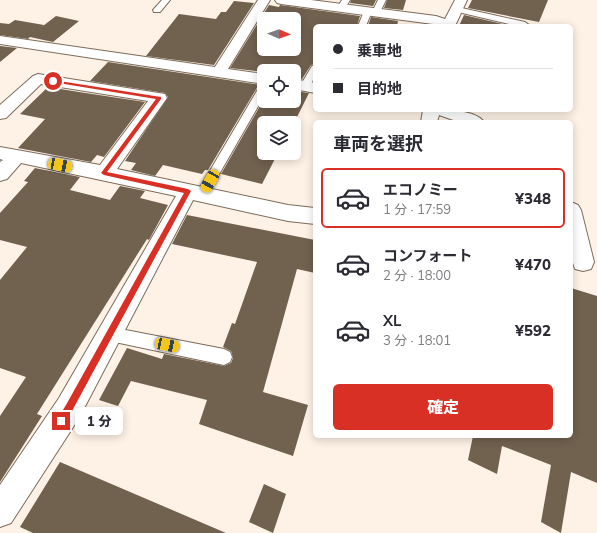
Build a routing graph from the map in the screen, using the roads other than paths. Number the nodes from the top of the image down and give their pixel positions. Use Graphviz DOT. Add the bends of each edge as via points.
graph roads {
  1 [pos="166,0"];
  2 [pos="264,0"];
  3 [pos="289,0"];
  4 [pos="382,0"];
  5 [pos="344,4"];
  6 [pos="459,4"];
  7 [pos="157,10"];
  8 [pos="372,12"];
  9 [pos="363,24"];
  10 [pos="444,24"];
  11 [pos="449,24"];
  12 [pos="522,24"];
  13 [pos="0,40"];
  14 [pos="313,71"];
  15 [pos="219,72"];
  16 [pos="257,82"];
  17 [pos="304,86"];
  18 [pos="257,95"];
  19 [pos="448,112"];
  20 [pos="0,114"];
  21 [pos="470,120"];
  22 [pos="8,155"];
  23 [pos="104,173"];
  24 [pos="0,174"];
  25 [pos="195,193"];
  26 [pos="313,216"];
  27 [pos="573,218"];
  28 [pos="584,263"];
  29 [pos="110,334"];
  30 [pos="224,357"];
  31 [pos="0,512"];
  1 -- 7 [label="lane"];
  2 -- 15 [label="street"];
  3 -- 5 [label="street"];
  4 -- 8 [label="lane"];
  5 -- 8 [label="street"];
  6 -- 11 [label="street"];
  6 -- 12 [label="lane"];
  8 -- 9 [label="lane"];
  8 -- 10 [label="street" via="436,20"];
  13 -- 15 [label="street"];
  14 -- 17 [label="lane"];
  15 -- 16 [label="street"];
  18 -- 25 [label="lane"];
  19 -- 21 [label="street"];
  20 -- 23 [label="street" via="38,79 159,98"];
  22 -- 23 [label="street"];
  22 -- 24 [label="street"];
  23 -- 25 [label="street"];
  25 -- 26 [label="street" via="288,213"];
  25 -- 29 [label="street"];
  27 -- 28 [label="street"];
  29 -- 30 [label="lane"];
  29 -- 31 [label="street" via="69,408"];
}
